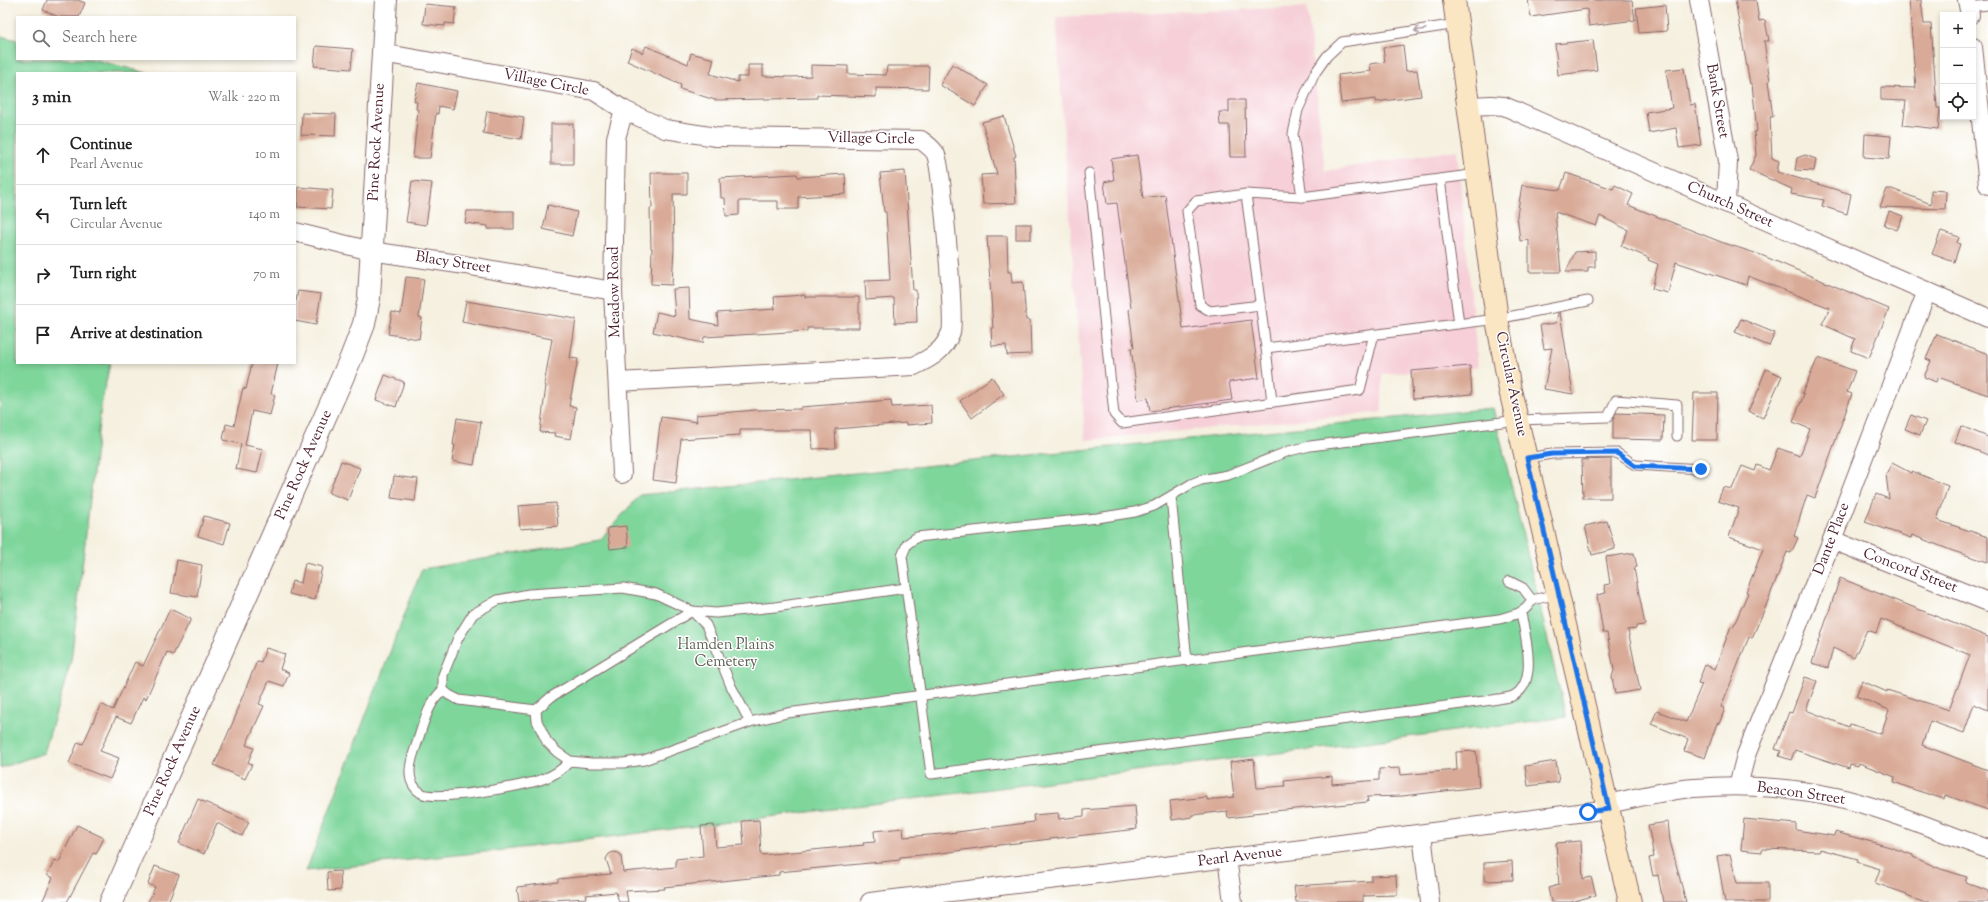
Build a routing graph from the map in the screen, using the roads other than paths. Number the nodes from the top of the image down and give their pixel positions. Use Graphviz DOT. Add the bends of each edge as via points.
graph roads {
  1 [pos="386,0"];
  2 [pos="1454,0"];
  3 [pos="1699,0"];
  4 [pos="1988,5"];
  5 [pos="1968,7"];
  6 [pos="1458,24"];
  7 [pos="1973,48"];
  8 [pos="382,53"];
  9 [pos="1469,106"];
  10 [pos="624,110"];
  11 [pos="1090,173"];
  12 [pos="1478,174"];
  13 [pos="1440,179"];
  14 [pos="1988,185"];
  15 [pos="1246,194"];
  16 [pos="1302,197"];
  17 [pos="1726,203"];
  18 [pos="296,232"];
  19 [pos="371,251"];
  20 [pos="612,291"];
  21 [pos="1927,291"];
  22 [pos="1588,302"];
  23 [pos="1261,305"];
  24 [pos="1988,318"];
  25 [pos="1497,319"];
  26 [pos="1459,324"];
  27 [pos="1374,334"];
  28 [pos="1266,348"];
  29 [pos="618,382"];
  30 [pos="1272,402"];
  31 [pos="1518,420"];
  32 [pos="1677,436"];
  33 [pos="1527,458"];
  34 [pos="1701,469"];
  35 [pos="622,474"];
  36 [pos="1171,497"];
  37 [pos="1832,540"];
  38 [pos="1510,582"];
  39 [pos="906,588"];
  40 [pos="1558,594"];
  41 [pos="1532,600"];
  42 [pos="1988,602"];
  43 [pos="692,611"];
  44 [pos="1521,613"];
  45 [pos="1187,661"];
  46 [pos="443,690"];
  47 [pos="920,696"];
  48 [pos="536,710"];
  49 [pos="750,722"];
  50 [pos="570,761"];
  51 [pos="1738,786"];
  52 [pos="1608,806"];
  53 [pos="1422,834"];
  54 [pos="1988,849"];
  55 [pos="1227,858"];
  56 [pos="111,902"];
  57 [pos="870,902"];
  58 [pos="1233,902"];
  59 [pos="1430,902"];
  60 [pos="1630,902"];
  1 -- 8 [label="street, Pine Rock Avenue"];
  2 -- 6 [label="main road, Circular Avenue"];
  3 -- 17 [label="street, Bank Street" via="1728,160"];
  4 -- 5 [label="lane"];
  6 -- 9 [label="main road, Circular Avenue"];
  6 -- 16 [label="lane, one-way" via="1342,42 1328,56 1315,74 1298,110 1293,134"];
  7 -- 14 [label="street"];
  8 -- 10 [label="street, Village Circle" via="594,92"];
  8 -- 19 [label="street, Pine Rock Avenue"];
  9 -- 12 [label="main road, Circular Avenue"];
  9 -- 17 [label="street, Church Street" via="1504,106"];
  10 -- 20 [label="street, Meadow Road" via="616,138"];
  10 -- 29 [label="street, Village Circle" via="665,129 716,137 922,140 936,154 940,175 951,299 951,331 938,354 914,366"];
  11 -- 30 [label="lane" via="1114,414 1122,423"];
  12 -- 13 [label="lane"];
  12 -- 25 [label="main road, Circular Avenue"];
  13 -- 16 [label="lane"];
  13 -- 26 [label="lane"];
  15 -- 16 [label="lane"];
  15 -- 23 [label="lane"];
  15 -- 23 [label="lane" via="1196,201 1187,211 1200,305 1210,311"];
  17 -- 21 [label="street, Church Street"];
  18 -- 19 [label="street, Blacy Street"];
  19 -- 20 [label="street, Blacy Street"];
  19 -- 56 [label="street, Pine Rock Avenue" via="369,298 364,324 351,358"];
  20 -- 29 [label="street, Meadow Road"];
  21 -- 24 [label="street, Church Street"];
  21 -- 37 [label="street, Dante Place"];
  22 -- 25 [label="lane"];
  23 -- 28 [label="lane"];
  25 -- 26 [label="lane"];
  25 -- 31 [label="main road, Circular Avenue"];
  26 -- 27 [label="lane"];
  27 -- 28 [label="lane"];
  27 -- 30 [label="lane" via="1360,390"];
  28 -- 30 [label="lane"];
  29 -- 35 [label="street, Meadow Road"];
  31 -- 32 [label="lane" via="1608,417 1616,400 1677,405"];
  31 -- 33 [label="main road, Circular Avenue"];
  31 -- 36 [label="lane" via="1310,446 1289,451 1228,475 1191,484"];
  33 -- 34 [label="lane" via="1552,454 1617,453 1635,466"];
  33 -- 40 [label="main road, Circular Avenue"];
  36 -- 39 [label="lane" via="1135,512 1097,518 917,537 907,544 902,556"];
  36 -- 45 [label="lane"];
  37 -- 42 [label="street, Concord Street"];
  37 -- 51 [label="street, Dante Place" via="1746,755"];
  38 -- 41 [label="lane" via="1523,588"];
  39 -- 43 [label="lane" via="716,614"];
  39 -- 47 [label="lane"];
  40 -- 41 [label="lane"];
  40 -- 52 [label="main road, Circular Avenue"];
  41 -- 44 [label="lane"];
  43 -- 46 [label="lane" via="656,594 623,588 529,594 498,600 473,614 458,638 444,675"];
  43 -- 48 [label="lane" via="550,697"];
  43 -- 49 [label="lane" via="708,630"];
  44 -- 45 [label="lane"];
  44 -- 47 [label="lane" via="1529,676 1523,687 1513,696 1492,700 931,774"];
  45 -- 47 [label="lane"];
  46 -- 48 [label="lane" via="459,700"];
  46 -- 50 [label="lane" via="436,696 424,720 411,761 409,775 414,786 422,794 440,797 542,780 560,772"];
  47 -- 49 [label="lane" via="787,713"];
  48 -- 50 [label="lane" via="537,721 547,742"];
  49 -- 50 [label="lane" via="644,760 623,763"];
  51 -- 52 [label="street, Beacon Street" via="1693,788"];
  51 -- 54 [label="street, Beacon Street" via="1787,789 1837,797 1890,813"];
  52 -- 53 [label="street, Pearl Avenue"];
  52 -- 60 [label="main road, Circular Avenue"];
  53 -- 55 [label="street, Pearl Avenue"];
  53 -- 59 [label="street"];
  55 -- 57 [label="street, Pearl Avenue"];
  55 -- 58 [label="street"];
}
